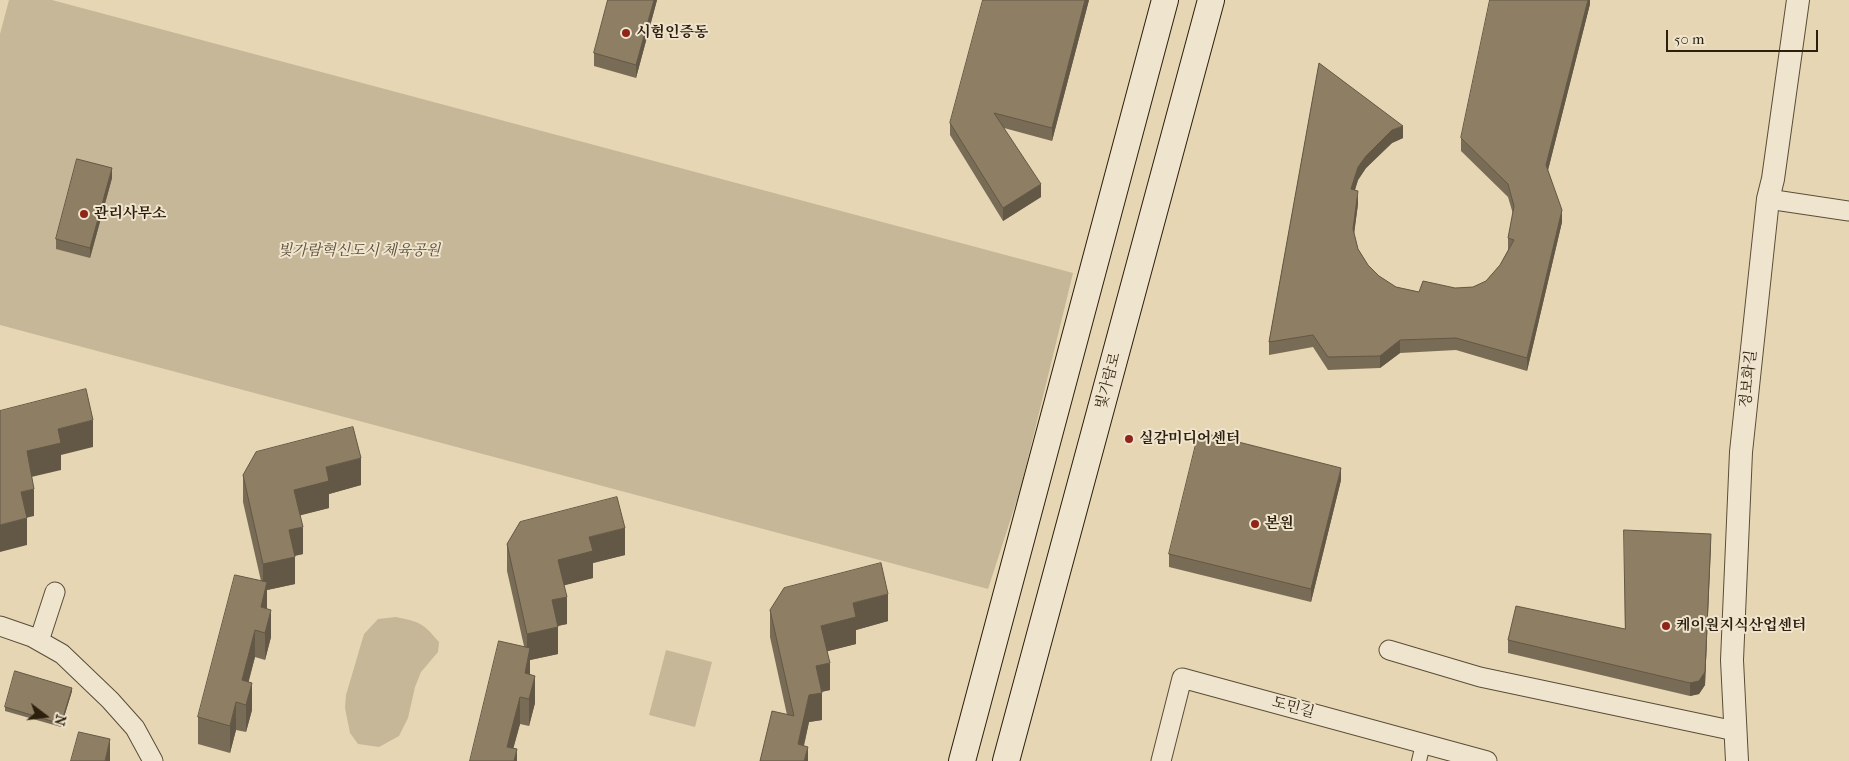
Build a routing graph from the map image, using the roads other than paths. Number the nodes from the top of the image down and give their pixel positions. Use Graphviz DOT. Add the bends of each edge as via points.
graph roads {
  1 [pos="1165,0"];
  2 [pos="1211,0"];
  3 [pos="1798,0"];
  4 [pos="1768,199"];
  5 [pos="1849,211"];
  6 [pos="55,592"];
  7 [pos="0,626"];
  8 [pos="39,641"];
  9 [pos="1389,650"];
  10 [pos="1735,731"];
  11 [pos="1421,752"];
  12 [pos="153,761"];
  13 [pos="962,761"];
  14 [pos="1006,761"];
  15 [pos="1160,761"];
  16 [pos="1487,761"];
  17 [pos="1736,761"];
  1 -- 13 [label="main road"];
  2 -- 14 [label="main road, 빛가람로"];
  3 -- 4 [label="street, 정보화길"];
  4 -- 5 [label="street"];
  4 -- 10 [label="street, 정보화길" via="1741,452 1732,660"];
  6 -- 8 [label="street"];
  7 -- 8 [label="street"];
  8 -- 12 [label="street" via="62,654 110,700 135,728"];
  9 -- 10 [label="street" via="1480,677"];
  10 -- 17 [label="street, 정보화길"];
  11 -- 15 [label="street, 도민길" via="1182,678"];
  11 -- 16 [label="street, 도민길"];
}
